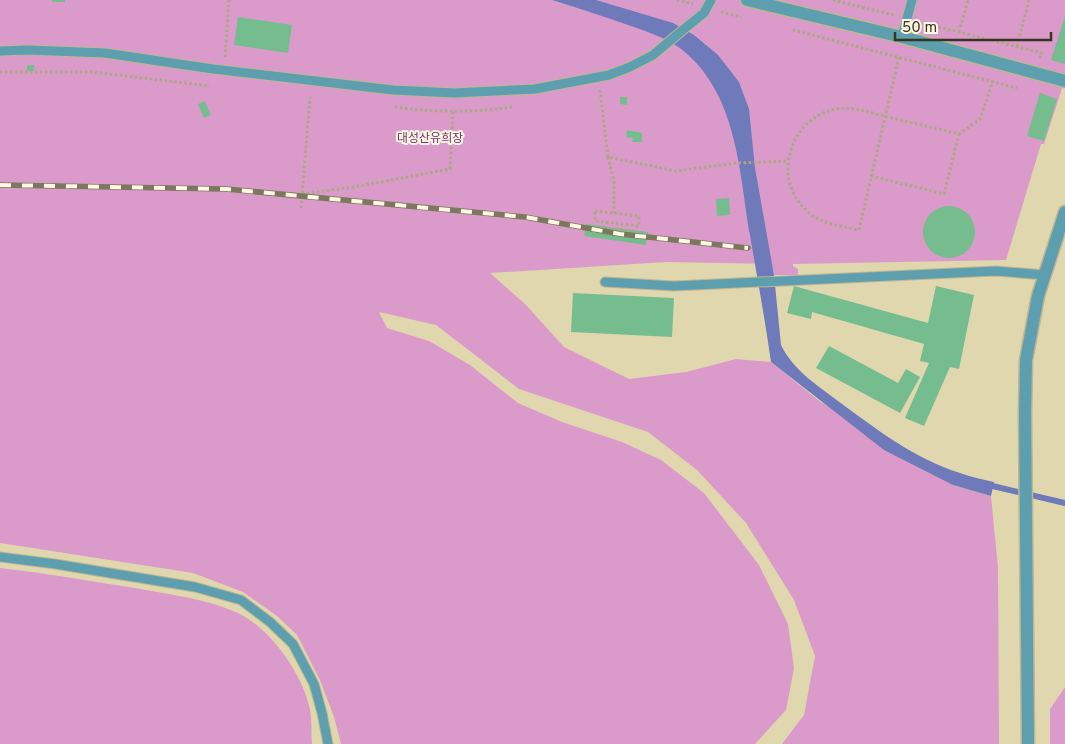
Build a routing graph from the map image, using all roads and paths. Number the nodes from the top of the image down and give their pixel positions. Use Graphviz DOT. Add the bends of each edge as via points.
graph roads {
  1 [pos="229,0"];
  2 [pos="677,0"];
  3 [pos="747,0"];
  4 [pos="833,0"];
  5 [pos="912,0"];
  6 [pos="968,0"];
  7 [pos="1030,0"];
  8 [pos="708,4"];
  9 [pos="745,18"];
  10 [pos="907,19"];
  11 [pos="783,28"];
  12 [pos="959,32"];
  13 [pos="902,37"];
  14 [pos="1017,46"];
  15 [pos="0,51"];
  16 [pos="1042,53"];
  17 [pos="899,57"];
  18 [pos="224,71"];
  19 [pos="599,77"];
  20 [pos="993,81"];
  21 [pos="1065,81"];
  22 [pos="1022,89"];
  23 [pos="310,97"];
  24 [pos="453,112"];
  25 [pos="885,116"];
  26 [pos="959,134"];
  27 [pos="608,157"];
  28 [pos="788,161"];
  29 [pos="871,176"];
  30 [pos="302,194"];
  31 [pos="301,208"];
  32 [pos="1065,212"];
  33 [pos="614,213"];
  34 [pos="616,224"];
  35 [pos="593,227"];
  36 [pos="616,230"];
  37 [pos="638,232"];
  38 [pos="1045,275"];
  39 [pos="605,282"];
  40 [pos="0,557"];
  41 [pos="328,744"];
  42 [pos="1028,744"];
  1 -- 18 [label="path"];
  2 -- 8 [label="path"];
  3 -- 13 [label="street"];
  4 -- 10 [label="path"];
  5 -- 10 [label="lane"];
  6 -- 12 [label="path"];
  7 -- 14 [label="path"];
  8 -- 9 [label="path"];
  8 -- 19 [label="lane" via="704,13 653,55 609,76"];
  10 -- 12 [label="path"];
  10 -- 13 [label="lane"];
  11 -- 17 [label="path"];
  12 -- 14 [label="path"];
  13 -- 17 [label="path"];
  13 -- 21 [label="street"];
  14 -- 16 [label="path"];
  15 -- 18 [label="lane" via="105,53"];
  17 -- 20 [label="path"];
  17 -- 25 [label="path"];
  18 -- 19 [label="lane" via="393,90 454,93 535,90"];
  19 -- 27 [label="path"];
  20 -- 22 [label="path"];
  20 -- 26 [label="path" via="980,119"];
  23 -- 30 [label="path"];
  24 -- 30 [label="path" via="450,169"];
  25 -- 26 [label="path"];
  25 -- 28 [label="path" via="850,108 822,113 800,132"];
  25 -- 29 [label="path"];
  26 -- 29 [label="path" via="944,194"];
  27 -- 28 [label="path" via="676,171"];
  27 -- 33 [label="path" via="614,181"];
  28 -- 29 [label="path" via="789,185 805,210 817,219 859,230"];
  30 -- 31 [label="path"];
  32 -- 38 [label="street"];
  33 -- 34 [label="path" via="595,211 594,221"];
  33 -- 34 [label="path" via="639,216 638,226"];
  34 -- 36 [label="path"];
  35 -- 36 [label="path"];
  36 -- 37 [label="path"];
  38 -- 39 [label="lane" via="996,270 674,286"];
  38 -- 42 [label="street" via="1026,360"];
  40 -- 41 [label="lane" via="195,587 241,600 293,644 314,684"];
}
